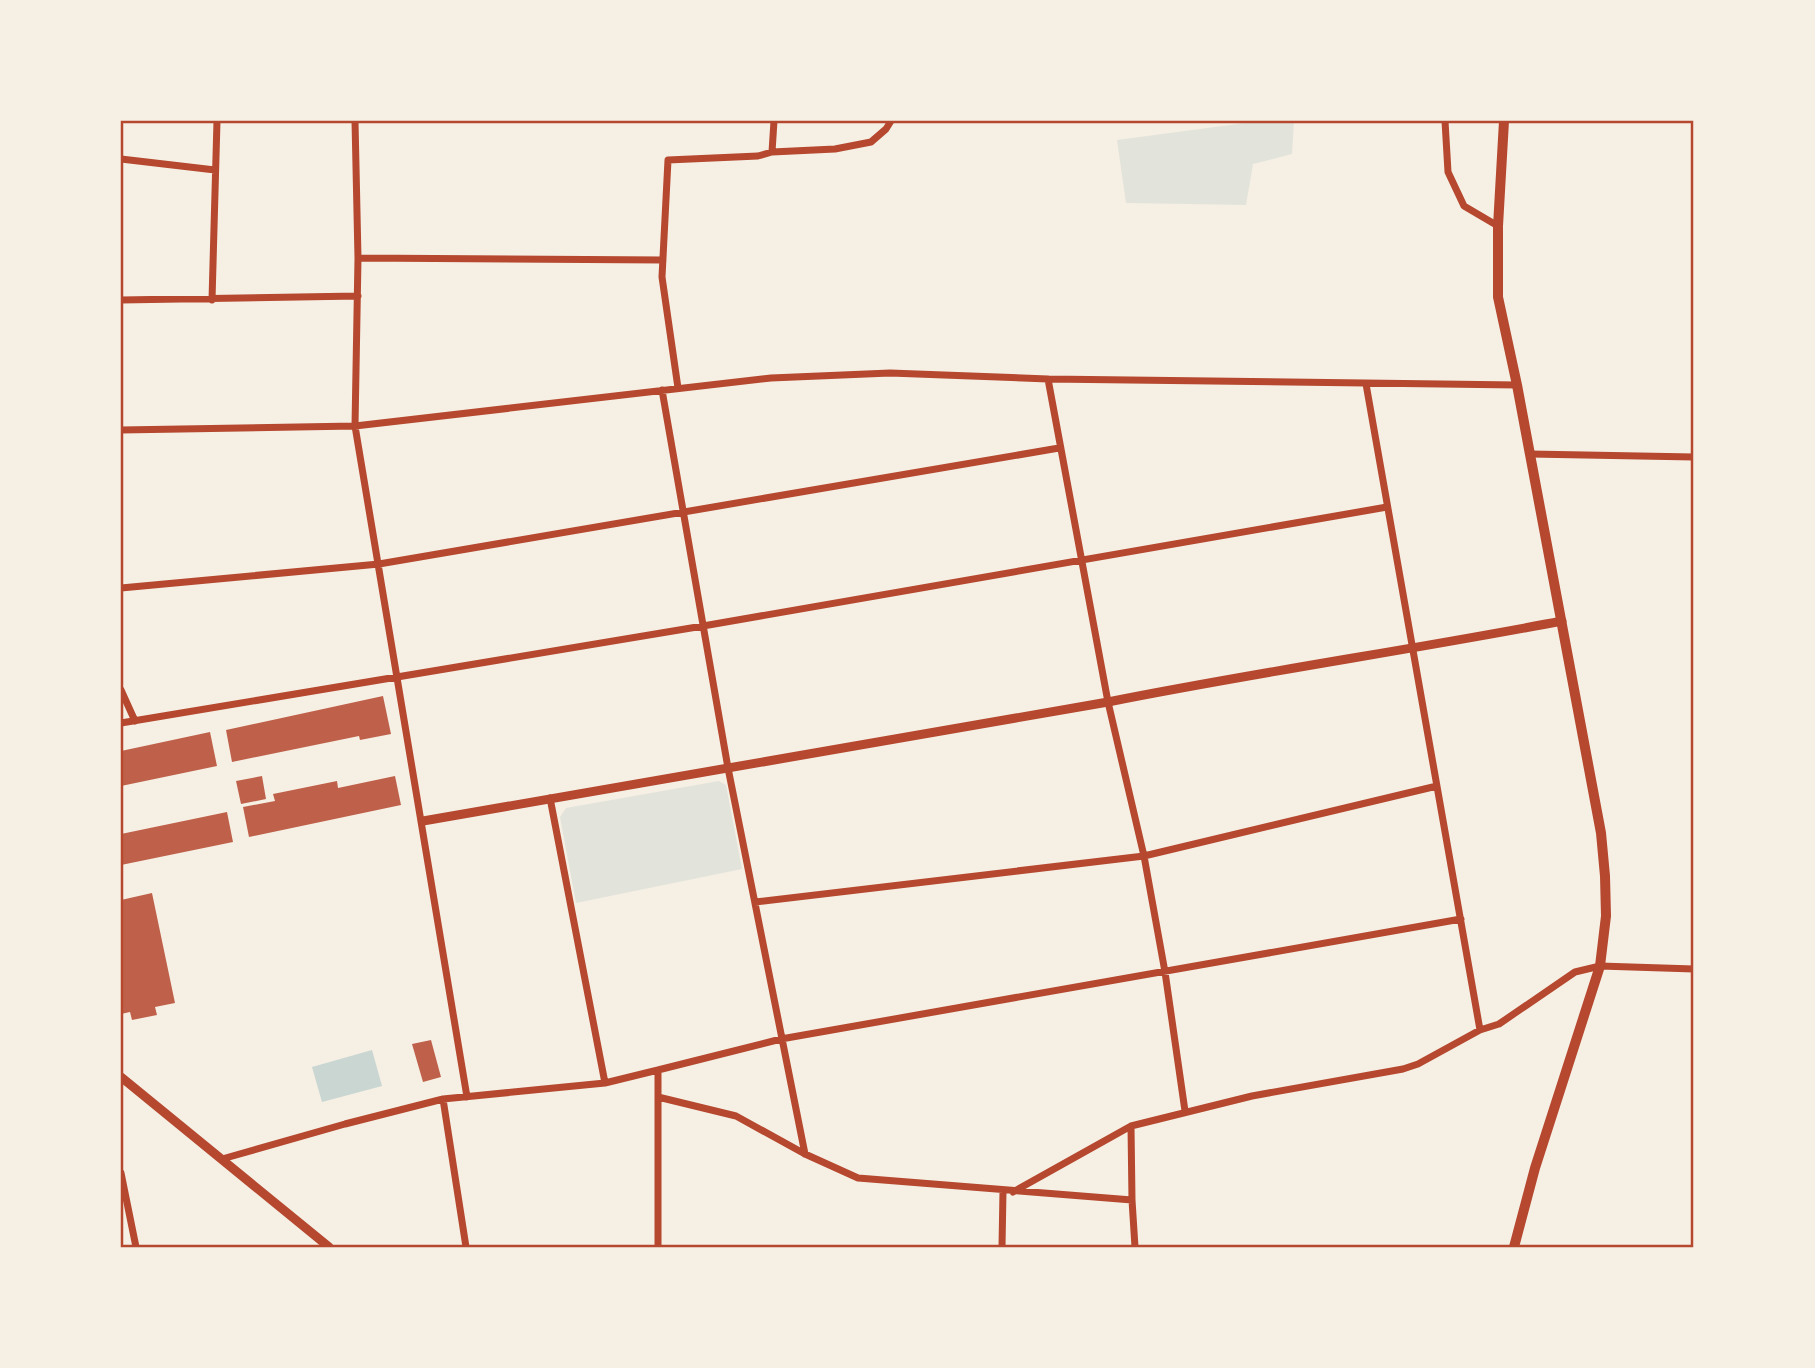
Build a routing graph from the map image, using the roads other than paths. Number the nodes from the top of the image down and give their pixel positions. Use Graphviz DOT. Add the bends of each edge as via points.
graph roads {
  1 [pos="217,121"];
  2 [pos="355,121"];
  3 [pos="774,121"];
  4 [pos="891,121"];
  5 [pos="1445,121"];
  6 [pos="1504,121"];
  7 [pos="772,152"];
  8 [pos="121,159"];
  9 [pos="215,170"];
  10 [pos="1497,226"];
  11 [pos="358,258"];
  12 [pos="663,260"];
  13 [pos="358,296"];
  14 [pos="121,300"];
  15 [pos="212,300"];
  16 [pos="1048,379"];
  17 [pos="1366,384"];
  18 [pos="1517,385"];
  19 [pos="678,388"];
  20 [pos="662,390"];
  21 [pos="355,426"];
  22 [pos="121,430"];
  23 [pos="1059,448"];
  24 [pos="1530,454"];
  25 [pos="1694,457"];
  26 [pos="1387,507"];
  27 [pos="682,514"];
  28 [pos="1082,560"];
  29 [pos="379,564"];
  30 [pos="121,588"];
  31 [pos="1562,621"];
  32 [pos="704,626"];
  33 [pos="1412,650"];
  34 [pos="397,677"];
  35 [pos="121,690"];
  36 [pos="1108,702"];
  37 [pos="135,721"];
  38 [pos="121,723"];
  39 [pos="728,768"];
  40 [pos="1437,786"];
  41 [pos="550,798"];
  42 [pos="423,821"];
  43 [pos="1144,856"];
  44 [pos="755,902"];
  45 [pos="1461,919"];
  46 [pos="1600,966"];
  47 [pos="1694,970"];
  48 [pos="1165,972"];
  49 [pos="1480,1030"];
  50 [pos="781,1039"];
  51 [pos="658,1070"];
  52 [pos="121,1077"];
  53 [pos="605,1083"];
  54 [pos="467,1097"];
  55 [pos="658,1097"];
  56 [pos="443,1099"];
  57 [pos="1185,1111"];
  58 [pos="1131,1126"];
  59 [pos="805,1154"];
  60 [pos="222,1159"];
  61 [pos="121,1173"];
  62 [pos="1003,1191"];
  63 [pos="1013,1192"];
  64 [pos="1132,1200"];
  65 [pos="136,1247"];
  66 [pos="329,1247"];
  67 [pos="466,1247"];
  68 [pos="658,1247"];
  69 [pos="1002,1247"];
  70 [pos="1135,1247"];
  71 [pos="1514,1247"];
  1 -- 9 [label="street"];
  2 -- 11 [label="street"];
  3 -- 7 [label="street"];
  4 -- 7 [label="street" via="872,142"];
  5 -- 10 [label="street" via="1448,172 1464,206"];
  6 -- 10 [label="main road"];
  7 -- 12 [label="street" via="668,160"];
  8 -- 9 [label="street"];
  9 -- 15 [label="street"];
  10 -- 18 [label="main road" via="1498,297"];
  11 -- 12 [label="street"];
  11 -- 13 [label="street"];
  12 -- 19 [label="street"];
  13 -- 15 [label="street"];
  13 -- 21 [label="street"];
  14 -- 15 [label="street"];
  16 -- 17 [label="street"];
  16 -- 19 [label="street" via="890,373"];
  16 -- 23 [label="street"];
  17 -- 18 [label="street"];
  17 -- 26 [label="street"];
  18 -- 24 [label="main road"];
  19 -- 20 [label="street"];
  20 -- 21 [label="street"];
  20 -- 27 [label="street"];
  21 -- 22 [label="street"];
  21 -- 29 [label="street"];
  23 -- 27 [label="street"];
  23 -- 28 [label="street"];
  24 -- 25 [label="street"];
  24 -- 31 [label="main road"];
  26 -- 28 [label="street"];
  26 -- 33 [label="street"];
  27 -- 29 [label="street"];
  27 -- 32 [label="street"];
  28 -- 32 [label="street"];
  28 -- 36 [label="street"];
  29 -- 30 [label="street"];
  29 -- 34 [label="street"];
  31 -- 33 [label="street"];
  31 -- 46 [label="main road" via="1605,876"];
  32 -- 34 [label="street"];
  32 -- 39 [label="street"];
  33 -- 36 [label="street"];
  33 -- 40 [label="street"];
  34 -- 37 [label="street"];
  34 -- 42 [label="street"];
  35 -- 37 [label="street"];
  36 -- 39 [label="street"];
  36 -- 43 [label="street"];
  37 -- 38 [label="street"];
  39 -- 41 [label="street"];
  39 -- 44 [label="street"];
  40 -- 43 [label="street"];
  40 -- 45 [label="street"];
  41 -- 42 [label="street"];
  41 -- 53 [label="street"];
  42 -- 54 [label="street"];
  43 -- 44 [label="street"];
  43 -- 48 [label="street"];
  44 -- 50 [label="street"];
  45 -- 48 [label="street"];
  45 -- 49 [label="street"];
  46 -- 47 [label="street"];
  46 -- 49 [label="street" via="1575,972 1499,1024"];
  46 -- 71 [label="main road"];
  48 -- 50 [label="street"];
  48 -- 57 [label="street"];
  49 -- 57 [label="street" via="1403,1069"];
  50 -- 51 [label="street"];
  50 -- 59 [label="street"];
  51 -- 53 [label="street"];
  51 -- 55 [label="street"];
  52 -- 60 [label="street"];
  53 -- 54 [label="street"];
  54 -- 56 [label="street"];
  55 -- 59 [label="street" via="736,1116"];
  55 -- 68 [label="street"];
  56 -- 60 [label="street"];
  56 -- 67 [label="street"];
  57 -- 58 [label="street"];
  58 -- 63 [label="street"];
  58 -- 64 [label="street"];
  59 -- 62 [label="street" via="858,1178"];
  60 -- 66 [label="street"];
  61 -- 65 [label="street"];
  62 -- 63 [label="street"];
  62 -- 69 [label="street"];
  63 -- 64 [label="street"];
  64 -- 70 [label="street"];
}
